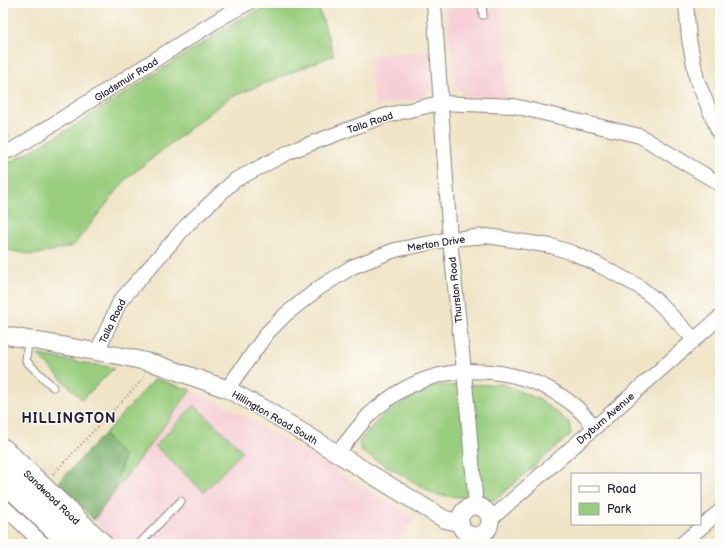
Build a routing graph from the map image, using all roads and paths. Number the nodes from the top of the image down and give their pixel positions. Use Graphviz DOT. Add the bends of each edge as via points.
graph roads {
  1 [pos="248,3"];
  2 [pos="434,3"];
  3 [pos="482,3"];
  4 [pos="686,3"];
  5 [pos="483,15"];
  6 [pos="440,103"];
  7 [pos="720,135"];
  8 [pos="3,154"];
  9 [pos="720,184"];
  10 [pos="450,239"];
  11 [pos="720,316"];
  12 [pos="3,335"];
  13 [pos="694,339"];
  14 [pos="28,340"];
  15 [pos="97,352"];
  16 [pos="156,364"];
  17 [pos="464,371"];
  18 [pos="53,387"];
  19 [pos="226,389"];
  20 [pos="595,426"];
  21 [pos="3,450"];
  22 [pos="337,453"];
  23 [pos="3,479"];
  24 [pos="42,486"];
  25 [pos="181,501"];
  26 [pos="3,506"];
  27 [pos="476,506"];
  28 [pos="720,511"];
  29 [pos="491,520"];
  30 [pos="471,536"];
  31 [pos="43,544"];
  32 [pos="70,544"];
  33 [pos="101,544"];
  34 [pos="139,544"];
  35 [pos="682,544"];
  1 -- 8 [label="street, Gladsmuir Road"];
  2 -- 6 [label="street, Thurston Road"];
  3 -- 5 [label="lane"];
  4 -- 7 [label="street" via="689,39 697,80"];
  6 -- 9 [label="street, Talla Road" via="514,106 640,136"];
  6 -- 10 [label="street, Thurston Road"];
  6 -- 15 [label="street, Talla Road" via="384,116 319,140 291,151 235,180 187,224 120,301"];
  10 -- 13 [label="street, Merton Drive" via="487,236 551,246 573,253 638,286 656,300"];
  10 -- 17 [label="street, Thurston Road"];
  10 -- 19 [label="street, Merton Drive" via="395,250 352,267 319,288 268,332"];
  11 -- 13 [label="street, Dryburn Avenue"];
  12 -- 14 [label="street, Hillington Road South"];
  13 -- 20 [label="street, Dryburn Avenue"];
  14 -- 15 [label="street, Hillington Road South"];
  14 -- 18 [label="lane" via="26,361"];
  15 -- 16 [label="street, Hillington Road South"];
  16 -- 19 [label="street, Hillington Road South"];
  16 -- 24 [label="path"];
  17 -- 20 [label="street" via="509,374 530,380 553,390 572,403"];
  17 -- 22 [label="street" via="425,379 401,390 369,415"];
  17 -- 27 [label="street, Thurston Road"];
  19 -- 22 [label="street, Hillington Road South"];
  20 -- 29 [label="street, Dryburn Avenue"];
  21 -- 24 [label="main road, Sandwood Road"];
  22 -- 30 [label="street, Hillington Road South"];
  23 -- 32 [label="main road, Sandwood Road"];
  24 -- 33 [label="main road, Sandwood Road"];
  25 -- 34 [label="lane"];
  26 -- 31 [label="street"];
  27 -- 29 [label="street" via="487,511"];
  27 -- 30 [label="street" via="464,510 461,516"];
  28 -- 35 [label="street"];
  29 -- 30 [label="street" via="489,530"];
}
